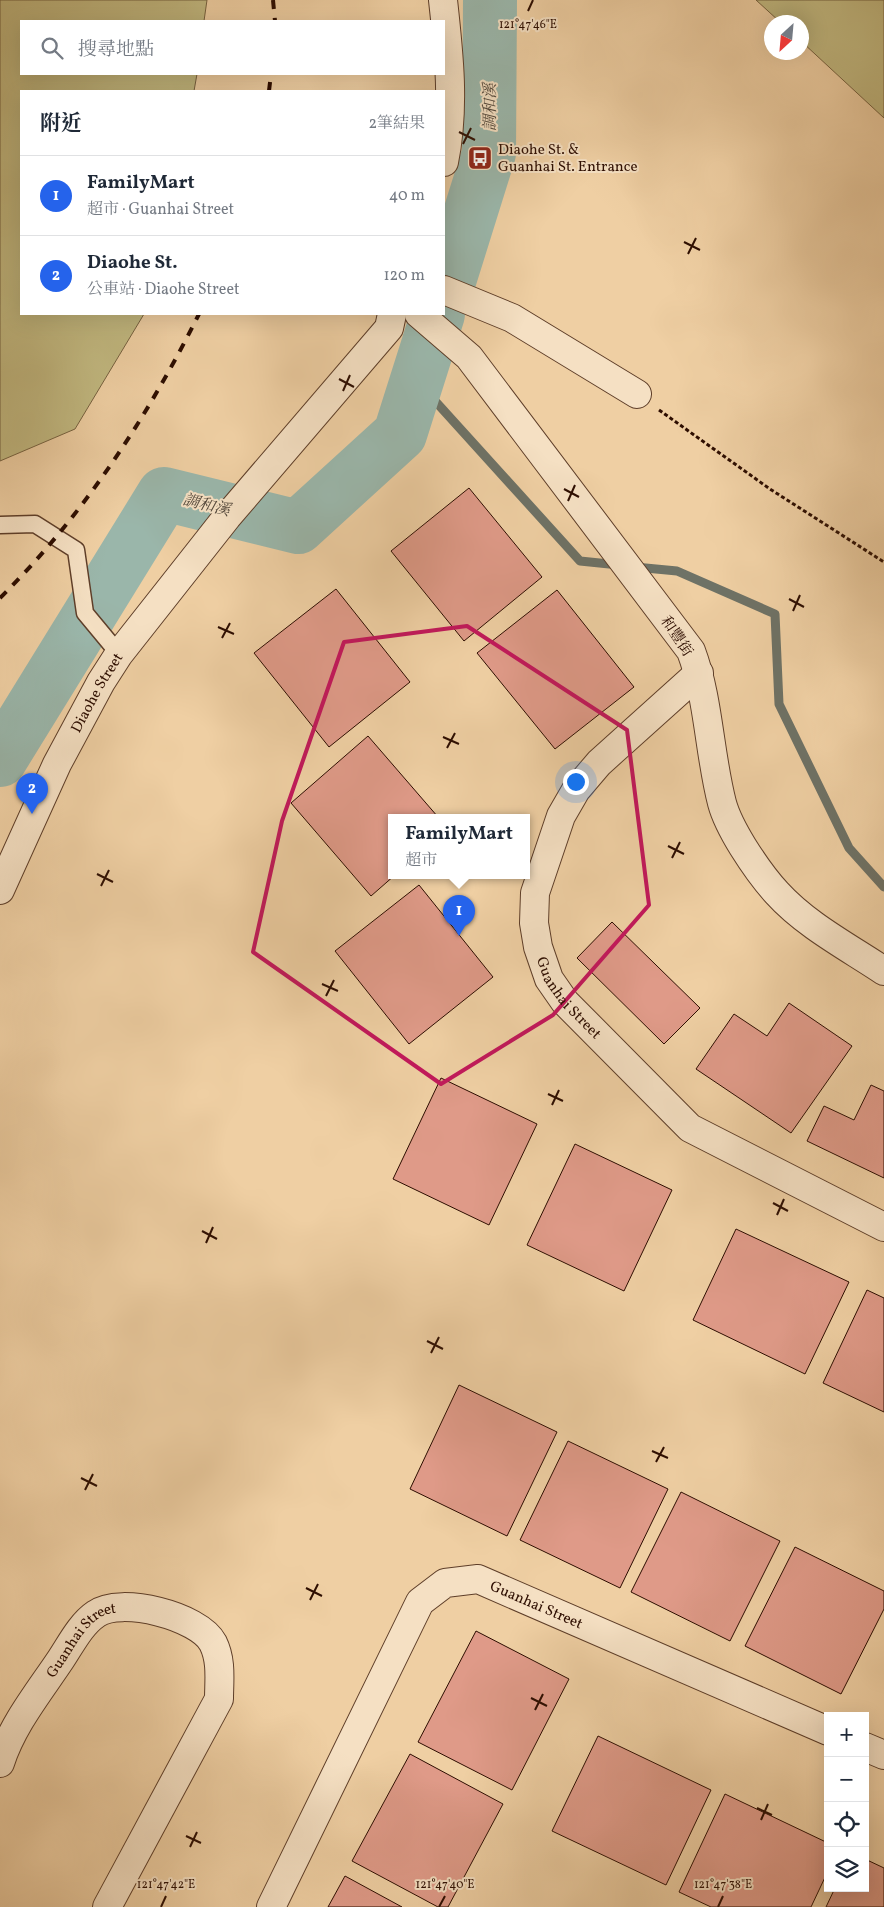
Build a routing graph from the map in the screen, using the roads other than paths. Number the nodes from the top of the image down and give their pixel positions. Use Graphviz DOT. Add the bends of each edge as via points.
graph roads {
  1 [pos="443,0"];
  2 [pos="445,154"];
  3 [pos="445,290"];
  4 [pos="392,315"];
  5 [pos="429,323"];
  6 [pos="637,394"];
  7 [pos="0,525"];
  8 [pos="119,654"];
  9 [pos="699,673"];
  10 [pos="0,890"];
  11 [pos="884,971"];
  12 [pos="884,1227"];
  13 [pos="824,1729"];
  14 [pos="869,1749"];
  15 [pos="884,1755"];
  16 [pos="0,1763"];
  17 [pos="107,1907"];
  18 [pos="271,1907"];
  1 -- 2 [label="street" via="449,55 450,114"];
  3 -- 6 [label="street" via="512,318"];
  4 -- 8 [label="street, Diaohe Street" via="389,328 232,511"];
  5 -- 9 [label="street, 和豐街" via="469,357 691,651"];
  7 -- 8 [label="lane" via="36,524 76,550 85,613"];
  8 -- 10 [label="street, Diaohe Street" via="57,764"];
  9 -- 11 [label="street, 和豐街" via="722,804 753,862 777,894 808,921"];
  9 -- 12 [label="street, Guanhai Street" via="599,763 561,816 535,894 534,923 538,947 549,979 565,1002 690,1128"];
  13 -- 18 [label="street, Guanhai Street" via="478,1579 445,1583 420,1602"];
  14 -- 15 [label="street"];
  16 -- 17 [label="street, Guanhai Street" via="16,1727 81,1630 96,1613 115,1608 168,1614 192,1623 212,1642 220,1665 219,1699"];
}
